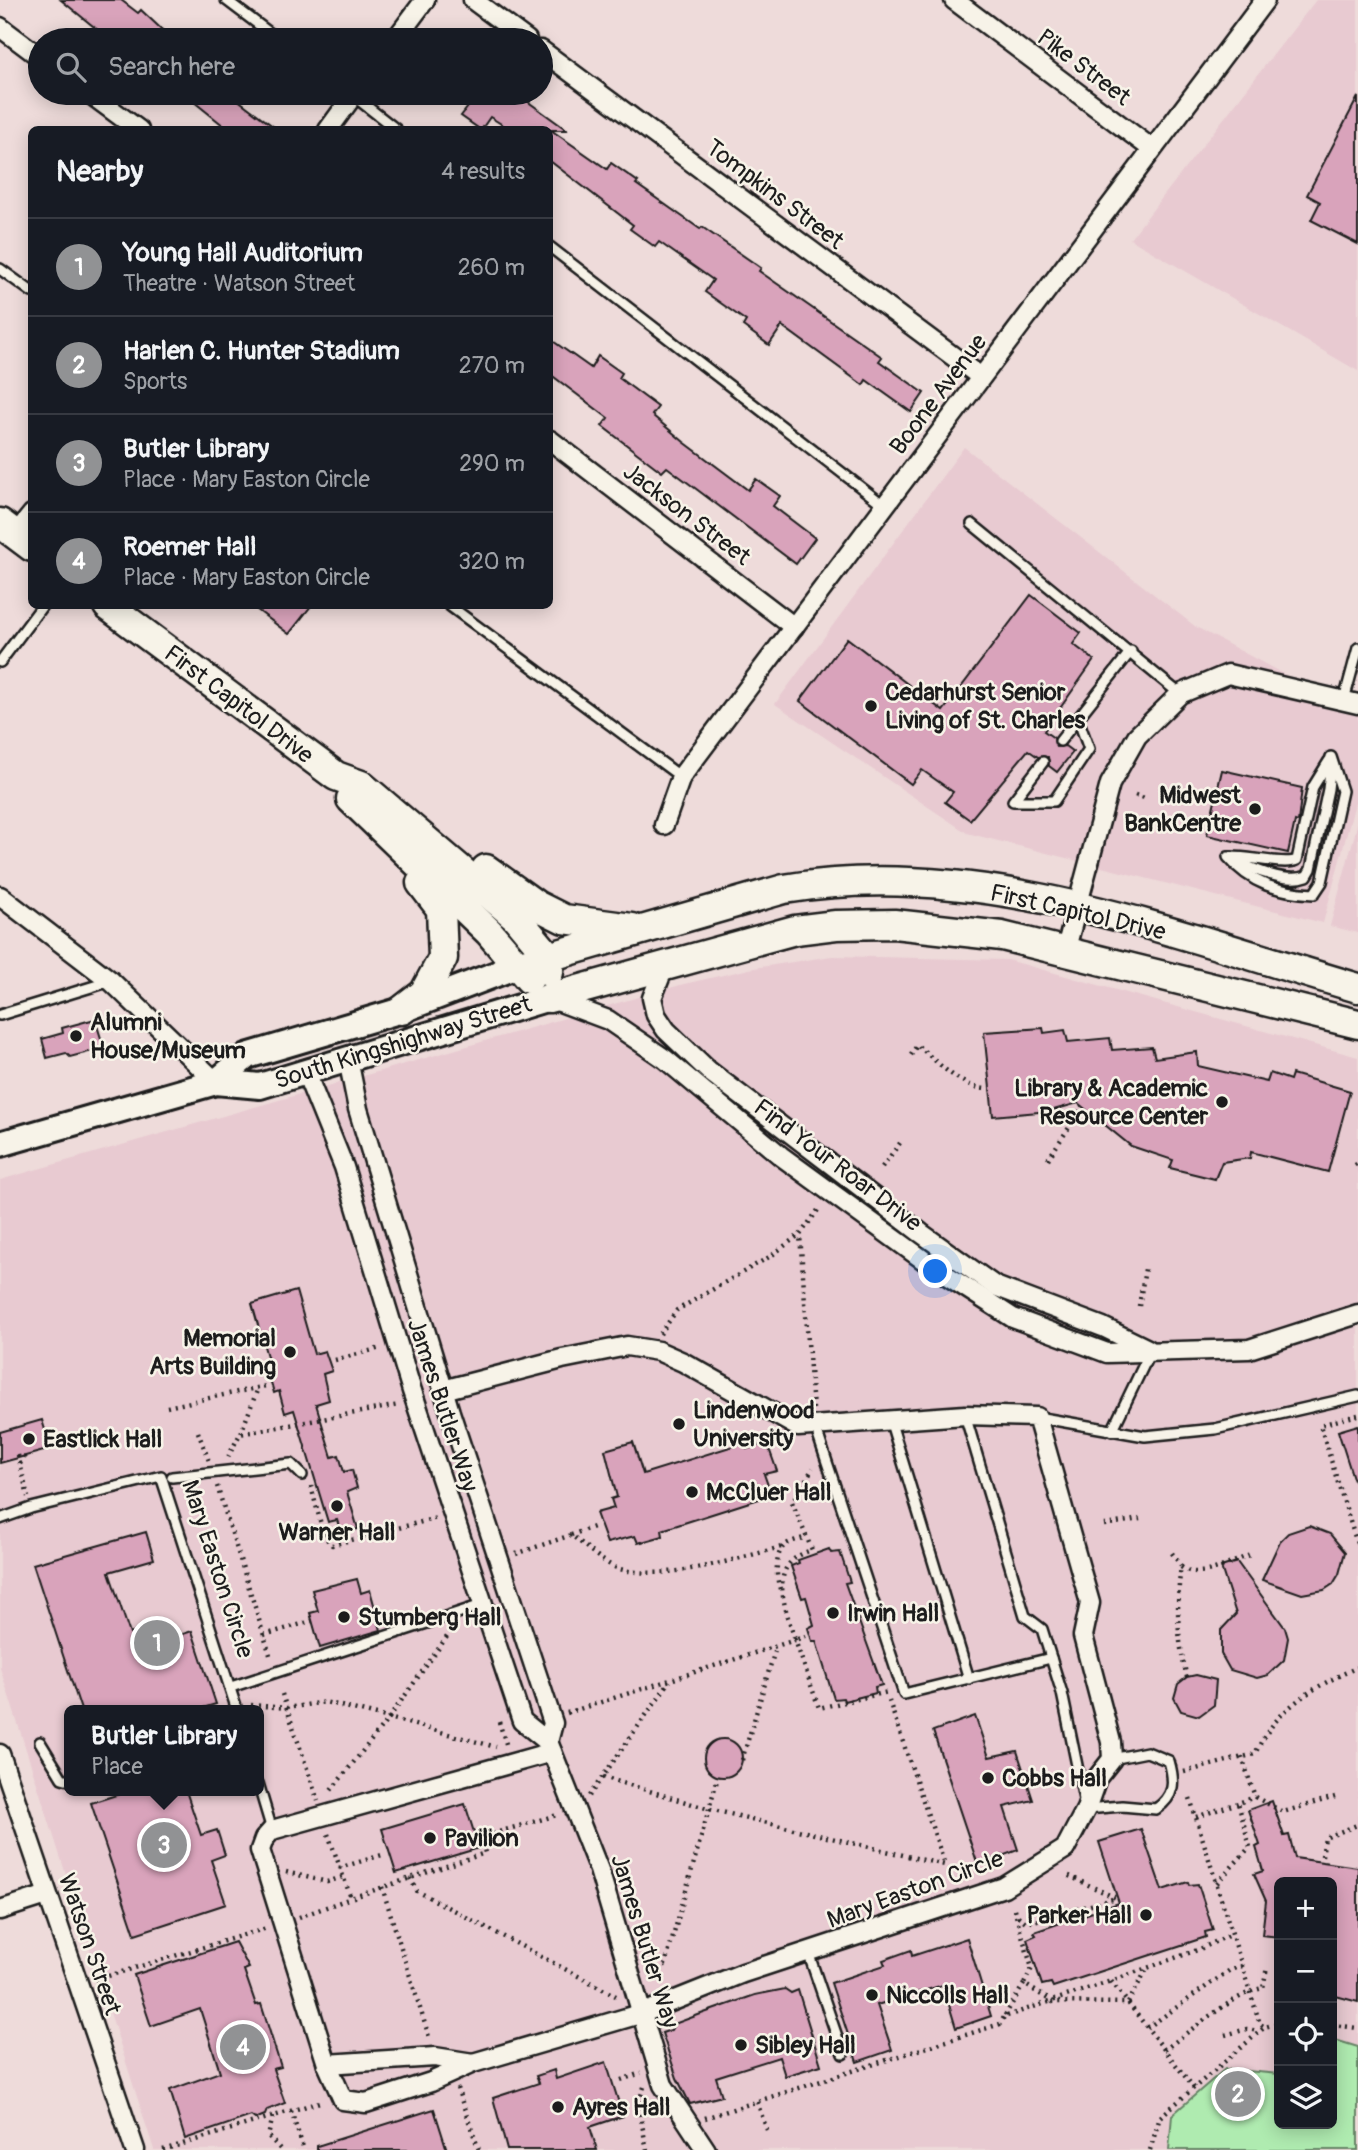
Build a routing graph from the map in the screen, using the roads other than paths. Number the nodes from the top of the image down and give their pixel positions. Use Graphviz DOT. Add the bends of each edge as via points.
graph roads {
  1 [pos="226,0"];
  2 [pos="425,0"];
  3 [pos="473,0"];
  4 [pos="954,0"];
  5 [pos="1265,0"];
  6 [pos="0,27"];
  7 [pos="263,28"];
  8 [pos="404,28"];
  9 [pos="511,28"];
  10 [pos="28,48"];
  11 [pos="553,59"];
  12 [pos="105,105"];
  13 [pos="345,105"];
  14 [pos="366,105"];
  15 [pos="134,126"];
  16 [pos="331,126"];
  17 [pos="392,126"];
  18 [pos="1152,149"];
  19 [pos="553,249"];
  20 [pos="0,269"];
  21 [pos="28,289"];
  22 [pos="981,377"];
  23 [pos="553,442"];
  24 [pos="885,506"];
  25 [pos="972,524"];
  26 [pos="41,609"];
  27 [pos="112,609"];
  28 [pos="454,609"];
  29 [pos="794,627"];
  30 [pos="1358,648"];
  31 [pos="1131,651"];
  32 [pos="0,662"];
  33 [pos="1180,694"];
  34 [pos="1351,702"];
  35 [pos="1078,719"];
  36 [pos="1060,741"];
  37 [pos="1331,757"];
  38 [pos="1044,762"];
  39 [pos="681,777"];
  40 [pos="349,781"];
  41 [pos="377,825"];
  42 [pos="664,825"];
  43 [pos="1228,857"];
  44 [pos="0,896"];
  45 [pos="1077,906"];
  46 [pos="646,931"];
  47 [pos="1065,952"];
  48 [pos="550,958"];
  49 [pos="665,965"];
  50 [pos="517,966"];
  51 [pos="111,981"];
  52 [pos="1358,988"];
  53 [pos="549,998"];
  54 [pos="402,1010"];
  55 [pos="0,1015"];
  56 [pos="1358,1024"];
  57 [pos="348,1059"];
  58 [pos="306,1073"];
  59 [pos="216,1082"];
  60 [pos="1,1143"];
  61 [pos="1358,1314"];
  62 [pos="1151,1351"];
  63 [pos="443,1390"];
  64 [pos="1358,1396"];
  65 [pos="965,1415"];
  66 [pos="1037,1417"];
  67 [pos="891,1423"];
  68 [pos="814,1426"];
  69 [pos="1112,1431"];
  70 [pos="302,1475"];
  71 [pos="172,1478"];
  72 [pos="3,1518"];
  73 [pos="474,1608"];
  74 [pos="1051,1658"];
  75 [pos="969,1679"];
  76 [pos="230,1686"];
  77 [pos="240,1705"];
  78 [pos="40,1742"];
  79 [pos="550,1747"];
  80 [pos="0,1754"];
  81 [pos="1112,1759"];
  82 [pos="64,1779"];
  83 [pos="262,1796"];
  84 [pos="1087,1809"];
  85 [pos="272,1830"];
  86 [pos="47,1895"];
  87 [pos="0,1910"];
  88 [pos="808,1952"];
  89 [pos="643,2013"];
  90 [pos="844,2054"];
  91 [pos="473,2063"];
  92 [pos="327,2064"];
  93 [pos="135,2150"];
  94 [pos="706,2150"];
  1 -- 7 [label="lane"];
  2 -- 8 [label="street"];
  3 -- 9 [label="street"];
  4 -- 18 [label="street, Pike Street"];
  5 -- 18 [label="street, Boone Avenue"];
  6 -- 10 [label="street"];
  11 -- 22 [label="street, Tompkins Street"];
  12 -- 15 [label="street"];
  13 -- 16 [label="street"];
  14 -- 17 [label="lane"];
  18 -- 22 [label="street, Boone Avenue"];
  19 -- 24 [label="lane"];
  20 -- 21 [label="lane"];
  22 -- 24 [label="street, Boone Avenue"];
  23 -- 29 [label="street, Jackson Street"];
  24 -- 29 [label="street, Boone Avenue"];
  25 -- 31 [label="lane"];
  26 -- 32 [label="lane"];
  27 -- 40 [label="main road, First Capitol Drive"];
  28 -- 39 [label="lane"];
  29 -- 39 [label="street, Boone Avenue"];
  30 -- 34 [label="lane"];
  31 -- 33 [label="lane"];
  31 -- 35 [label="lane"];
  33 -- 34 [label="street" via="1228,674"];
  33 -- 45 [label="street" via="1137,736 1110,784"];
  35 -- 36 [label="lane"];
  35 -- 38 [label="lane" via="1088,749 1054,802 1013,800"];
  37 -- 43 [label="lane" via="1313,787 1297,860 1283,864 1253,856"];
  37 -- 43 [label="lane" via="1307,876 1289,878 1249,868"];
  37 -- 43 [label="lane" via="1342,791 1319,889 1314,894 1255,882"];
  39 -- 42 [label="street, Boone Avenue"];
  40 -- 41 [label="main road, First Capitol Drive" via="349,798"];
  40 -- 46 [label="main road" via="400,801 536,905 564,919"];
  40 -- 48 [label="main road, First Capitol Drive" via="515,916"];
  41 -- 50 [label="main road, First Capitol Drive" via="489,932"];
  41 -- 54 [label="main road" via="441,909 443,958 424,993"];
  44 -- 51 [label="street"];
  45 -- 46 [label="main road, First Capitol Drive" via="1001,890 885,880 829,882 784,889"];
  45 -- 47 [label="street"];
  45 -- 52 [label="main road, First Capitol Drive"];
  46 -- 48 [label="main road, First Capitol Drive"];
  47 -- 49 [label="main road, First Capitol Drive" via="989,934 894,924 836,925 795,930"];
  47 -- 56 [label="main road, First Capitol Drive"];
  48 -- 50 [label="main road, First Capitol Drive"];
  48 -- 53 [label="main road"];
  49 -- 53 [label="main road, First Capitol Drive"];
  49 -- 62 [label="street, Find Your Roar Drive" via="652,998 656,1015 709,1071 995,1286 1103,1327"];
  50 -- 53 [label="main road, First Capitol Drive"];
  50 -- 54 [label="main road, South Kingshighway Street"];
  51 -- 55 [label="lane"];
  51 -- 59 [label="street"];
  53 -- 57 [label="main road, South Kingshighway Street"];
  53 -- 62 [label="street, Find Your Roar Drive" via="608,1020 665,1059 781,1156 929,1264 1013,1318 1107,1353"];
  54 -- 59 [label="main road, South Kingshighway Street" via="247,1056"];
  57 -- 58 [label="main road, South Kingshighway Street"];
  57 -- 63 [label="street, James Butler Way" via="358,1109"];
  58 -- 59 [label="main road, South Kingshighway Street" via="260,1086"];
  58 -- 73 [label="street, James Butler Way" via="344,1167 453,1515"];
  59 -- 60 [label="main road, South Kingshighway Street"];
  61 -- 62 [label="street, Find Your Roar Drive" via="1248,1349"];
  62 -- 69 [label="lane"];
  63 -- 68 [label="street" via="627,1346 683,1363 798,1427"];
  63 -- 79 [label="street, James Butler Way" via="553,1723"];
  64 -- 69 [label="lane" via="1215,1429 1144,1436"];
  65 -- 66 [label="street"];
  65 -- 67 [label="street"];
  65 -- 74 [label="lane" via="1025,1616 1042,1629"];
  66 -- 69 [label="lane"];
  66 -- 81 [label="street" via="1090,1602 1083,1636"];
  67 -- 68 [label="street"];
  67 -- 75 [label="lane"];
  68 -- 75 [label="lane" via="904,1694"];
  70 -- 71 [label="lane" via="291,1464"];
  72 -- 76 [label="lane, Mary Easton Circle" via="161,1476"];
  73 -- 76 [label="lane"];
  73 -- 79 [label="street, James Butler Way" via="522,1721"];
  74 -- 75 [label="lane"];
  74 -- 84 [label="lane"];
  76 -- 77 [label="lane, Mary Easton Circle"];
  78 -- 82 [label="lane"];
  79 -- 85 [label="street"];
  79 -- 89 [label="street, James Butler Way" via="599,1870"];
  80 -- 86 [label="street, Watson Street"];
  81 -- 84 [label="street, Mary Easton Circle" via="1097,1778"];
  81 -- 84 [label="lane" via="1147,1752 1169,1761 1173,1790 1156,1809"];
  83 -- 85 [label="lane"];
  84 -- 88 [label="street, Mary Easton Circle" via="1065,1849 1004,1887"];
  85 -- 92 [label="street" via="260,1850"];
  86 -- 87 [label="street"];
  86 -- 93 [label="street, Watson Street"];
  88 -- 89 [label="street, Mary Easton Circle"];
  88 -- 90 [label="lane"];
  89 -- 91 [label="street, Mary Easton Circle"];
  89 -- 94 [label="street, James Butler Way" via="663,2085"];
  91 -- 92 [label="street, Mary Easton Circle" via="435,2057"];
  91 -- 92 [label="street, Mary Easton Circle" via="366,2103 348,2102 339,2096"];
}
